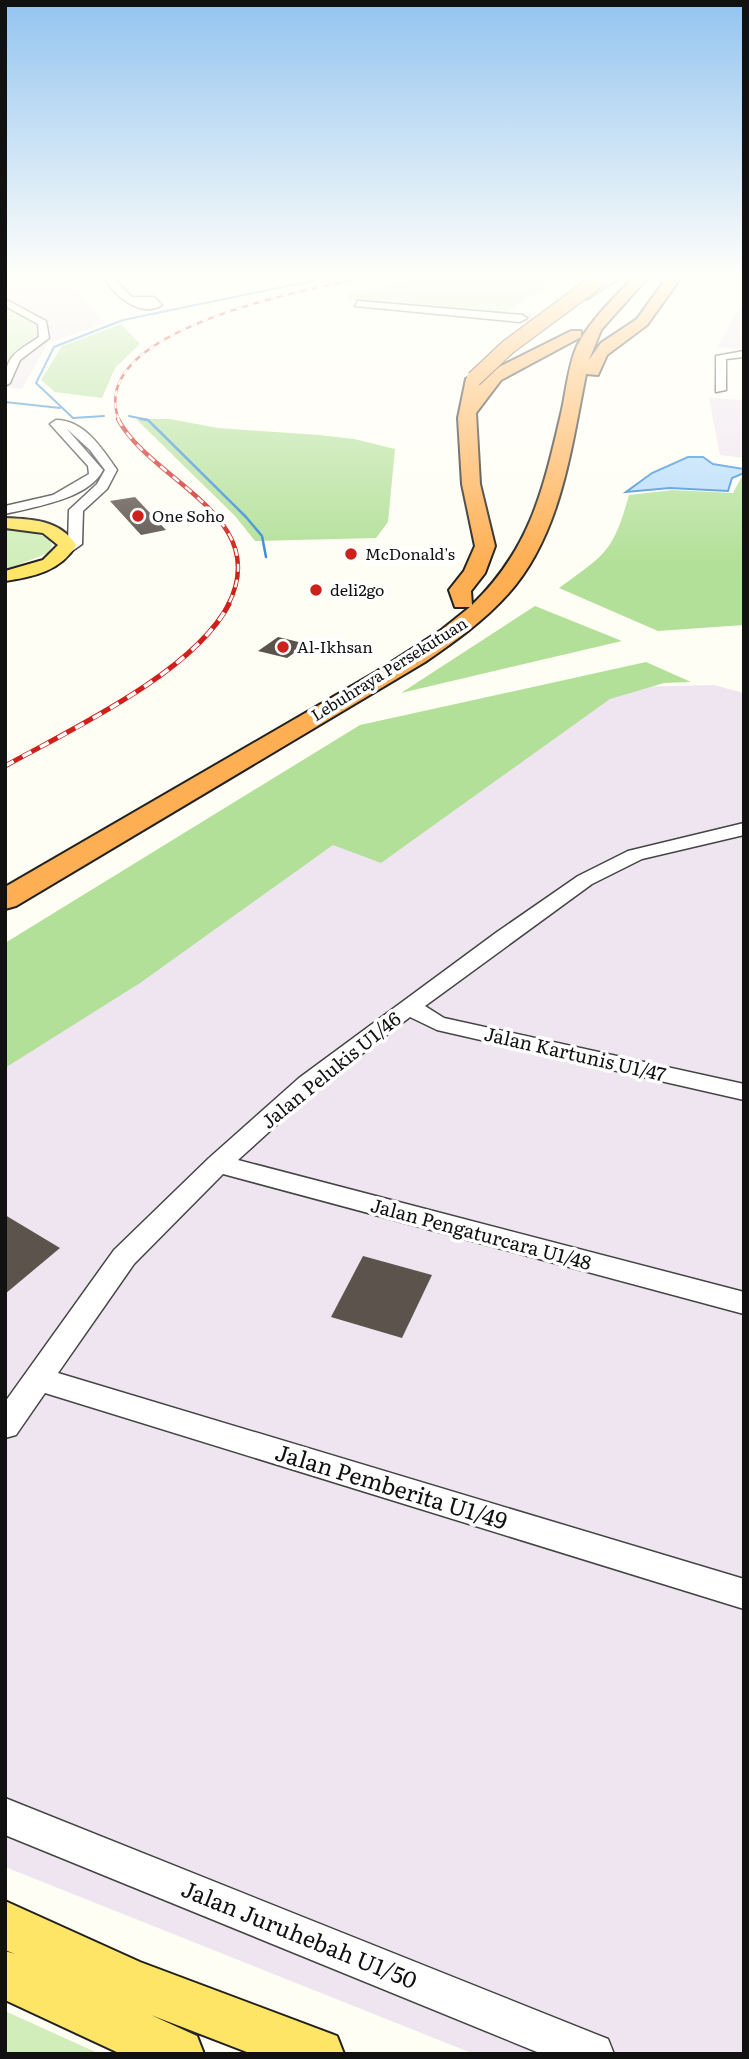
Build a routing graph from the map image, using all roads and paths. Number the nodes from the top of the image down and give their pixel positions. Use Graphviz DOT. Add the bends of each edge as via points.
graph roads {
  1 [pos="478,372"];
  2 [pos="484,372"];
  3 [pos="499,372"];
  4 [pos="564,372"];
  5 [pos="578,372"];
  6 [pos="593,372"];
  7 [pos="721,372"];
  8 [pos="474,383"];
  9 [pos="720,390"];
  10 [pos="466,418"];
  11 [pos="547,427"];
  12 [pos="94,447"];
  13 [pos="80,449"];
  14 [pos="545,507"];
  15 [pos="5,510"];
  16 [pos="523,516"];
  17 [pos="5,523"];
  18 [pos="61,555"];
  19 [pos="5,576"];
  20 [pos="463,602"];
  21 [pos="744,829"];
  22 [pos="5,880"];
  23 [pos="5,900"];
  24 [pos="409,1007"];
  25 [pos="744,1092"];
  26 [pos="218,1164"];
  27 [pos="744,1303"];
  28 [pos="38,1379"];
  29 [pos="5,1426"];
  30 [pos="744,1594"];
  31 [pos="5,1816"];
  32 [pos="5,1925"];
  33 [pos="5,1975"];
  34 [pos="179,2054"];
  35 [pos="319,2054"];
  36 [pos="593,2054"];
  1 -- 8 [label="street" via="468,383"];
  2 -- 8 [label="highway, bridge"];
  3 -- 10 [label="highway" via="482,388"];
  4 -- 11 [label="highway"];
  5 -- 14 [label="highway, Lebuhraya Persekutuan"];
  6 -- 14 [label="highway" via="565,496"];
  7 -- 9 [label="street"];
  8 -- 10 [label="highway"];
  10 -- 20 [label="highway" via="471,484 485,546 474,573 460,590"];
  12 -- 13 [label="street"];
  12 -- 13 [label="street" via="69,424 49,425"];
  12 -- 18 [label="street" via="111,470 102,486 76,510 75,544"];
  13 -- 15 [label="street" via="97,470 88,482 58,498"];
  14 -- 23 [label="highway, Lebuhraya Persekutuan" via="522,561 497,594 464,622"];
  16 -- 20 [label="highway, Lebuhraya Persekutuan" via="504,557"];
  17 -- 18 [label="main road" via="57,533 67,545"];
  18 -- 19 [label="main road" via="34,570"];
  20 -- 22 [label="highway, Lebuhraya Persekutuan" via="377,662"];
  21 -- 24 [label="street, Jalan Pelukis U1/46" via="625,858 585,880"];
  24 -- 25 [label="street, Jalan Kartunis U1/47" via="437,1023"];
  24 -- 26 [label="street, Jalan Pelukis U1/46" via="307,1084"];
  26 -- 27 [label="street, Jalan Pengaturcara U1/48"];
  26 -- 28 [label="street, Jalan Pelukis U1/46" via="124,1257"];
  28 -- 29 [label="street, Jalan Pelukis U1/46"];
  28 -- 30 [label="street, Jalan Pemberita U1/49"];
  31 -- 36 [label="street, Jalan Juruhebah U1/50"];
  32 -- 35 [label="main road" via="131,1983"];
  33 -- 34 [label="main road"];
}
